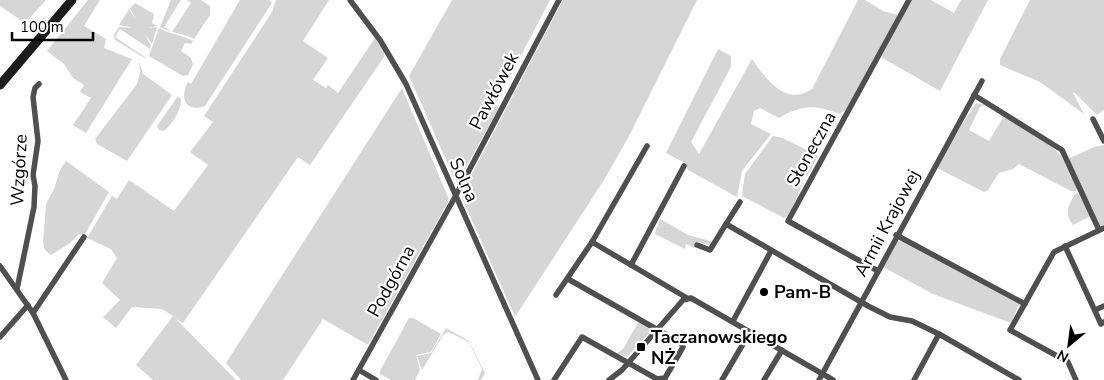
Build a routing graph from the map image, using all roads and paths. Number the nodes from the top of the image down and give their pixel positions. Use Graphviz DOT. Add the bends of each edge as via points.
graph roads {
  1 [pos="72,0"];
  2 [pos="350,0"];
  3 [pos="559,0"];
  4 [pos="909,0"];
  5 [pos="982,81"];
  6 [pos="39,84"];
  7 [pos="0,85"];
  8 [pos="974,94"];
  9 [pos="1093,119"];
  10 [pos="1104,141"];
  11 [pos="647,146"];
  12 [pos="684,166"];
  13 [pos="455,197"];
  14 [pos="740,202"];
  15 [pos="726,224"];
  16 [pos="1102,229"];
  17 [pos="896,235"];
  18 [pos="84,237"];
  19 [pos="592,242"];
  20 [pos="697,245"];
  21 [pos="1065,246"];
  22 [pos="771,251"];
  23 [pos="631,265"];
  24 [pos="0,266"];
  25 [pos="878,271"];
  26 [pos="568,278"];
  27 [pos="17,289"];
  28 [pos="556,295"];
  29 [pos="687,298"];
  30 [pos="862,303"];
  31 [pos="1025,304"];
  32 [pos="28,305"];
  33 [pos="1104,306"];
  34 [pos="1095,310"];
  35 [pos="33,313"];
  36 [pos="733,321"];
  37 [pos="1104,322"];
  38 [pos="657,329"];
  39 [pos="750,332"];
  40 [pos="939,334"];
  41 [pos="0,337"];
  42 [pos="782,350"];
  43 [pos="627,363"];
  44 [pos="359,370"];
  45 [pos="822,374"];
  46 [pos="66,380"];
  47 [pos="353,380"];
  48 [pos="376,380"];
  49 [pos="538,380"];
  50 [pos="554,380"];
  51 [pos="610,380"];
  52 [pos="722,380"];
  53 [pos="764,380"];
  54 [pos="819,380"];
  55 [pos="833,380"];
  56 [pos="914,380"];
  57 [pos="1019,380"];
  58 [pos="1075,380"];
  1 -- 7 [label="street"];
  2 -- 13 [label="street, Solna" via="380,40 406,84"];
  3 -- 13 [label="street, Pawłówek"];
  4 -- 25 [label="street, Słoneczna" via="788,221"];
  5 -- 8 [label="street, Armii Krajowej"];
  6 -- 27 [label="street, Wzgórze" via="33,97 38,141 33,175 36,186 34,207"];
  8 -- 16 [label="street" via="1062,150"];
  8 -- 17 [label="street, Armii Krajowej"];
  9 -- 10 [label="street"];
  11 -- 19 [label="street"];
  12 -- 23 [label="street"];
  13 -- 44 [label="street, Podgórna"];
  13 -- 49 [label="street, Solna"];
  14 -- 15 [label="street"];
  15 -- 20 [label="street" via="710,250"];
  15 -- 22 [label="street"];
  16 -- 21 [label="street"];
  17 -- 25 [label="street, Armii Krajowej"];
  17 -- 31 [label="street"];
  18 -- 35 [label="street"];
  19 -- 23 [label="street"];
  19 -- 26 [label="street"];
  21 -- 31 [label="street" via="1054,252"];
  21 -- 34 [label="street"];
  22 -- 30 [label="street"];
  22 -- 36 [label="street"];
  23 -- 29 [label="street"];
  24 -- 27 [label="street"];
  25 -- 30 [label="street, Armii Krajowej"];
  26 -- 28 [label="street"];
  26 -- 38 [label="street"];
  27 -- 32 [label="street"];
  29 -- 36 [label="street" via="695,299"];
  29 -- 38 [label="street"];
  30 -- 40 [label="street" via="890,317"];
  30 -- 45 [label="street, Armii Krajowej"];
  31 -- 58 [label="street" via="1010,330 1068,362"];
  32 -- 35 [label="street"];
  32 -- 41 [label="street"];
  33 -- 34 [label="street"];
  34 -- 37 [label="street" via="1102,324"];
  35 -- 46 [label="street"];
  36 -- 39 [label="street"];
  38 -- 43 [label="street"];
  38 -- 43 [label="street" via="683,347 665,378 657,379"];
  39 -- 42 [label="street"];
  39 -- 52 [label="street"];
  40 -- 56 [label="street"];
  40 -- 57 [label="street"];
  42 -- 45 [label="street"];
  42 -- 53 [label="street"];
  43 -- 50 [label="street" via="582,337"];
  43 -- 51 [label="street"];
  44 -- 47 [label="street, Podgórna"];
  44 -- 48 [label="street"];
  45 -- 54 [label="street, Armii Krajowej"];
  45 -- 55 [label="street"];
}
